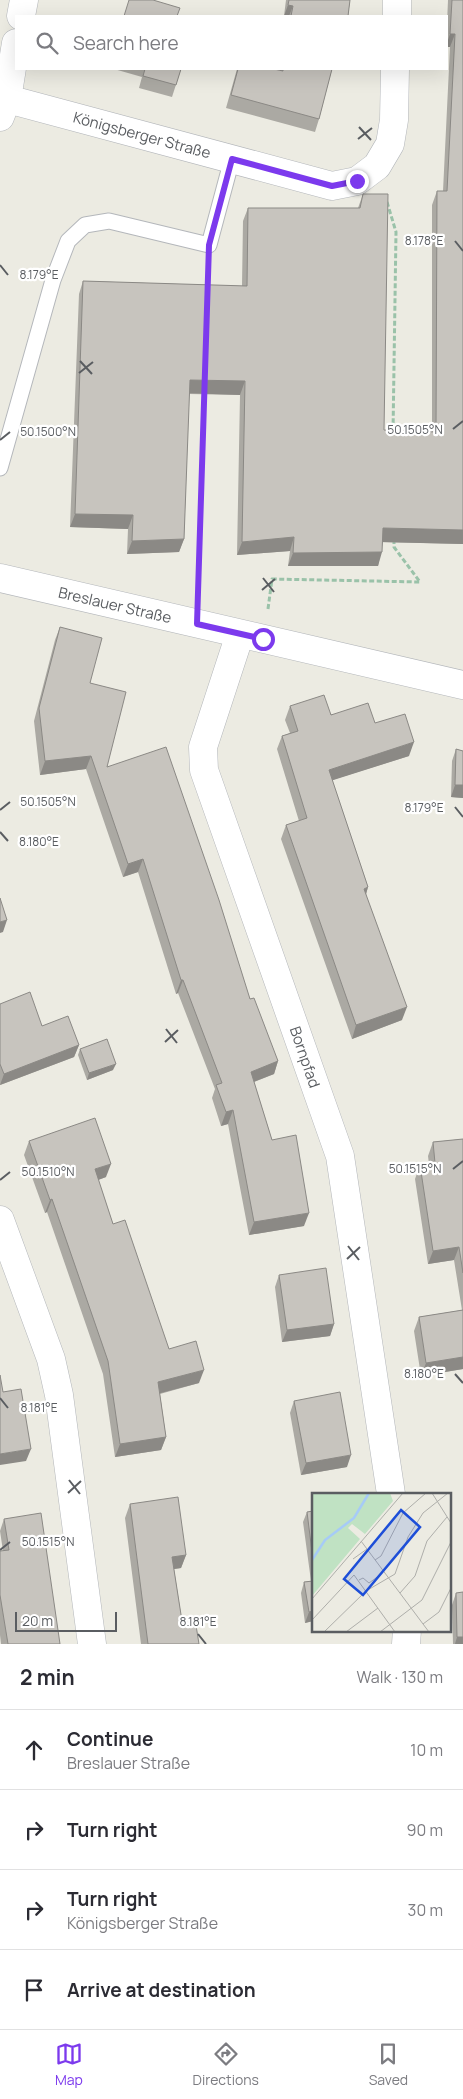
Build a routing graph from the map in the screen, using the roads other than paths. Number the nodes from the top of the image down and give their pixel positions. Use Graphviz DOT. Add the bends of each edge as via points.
graph roads {
  1 [pos="24,0"];
  2 [pos="397,0"];
  3 [pos="21,15"];
  4 [pos="397,15"];
  5 [pos="15,46"];
  6 [pos="395,70"];
  7 [pos="2,104"];
  8 [pos="232,159"];
  9 [pos="0,468"];
  10 [pos="0,578"];
  11 [pos="252,636"];
  12 [pos="463,685"];
  13 [pos="0,1220"];
  14 [pos="391,1493"];
  15 [pos="92,1644"];
  1 -- 3 [label="street"];
  2 -- 4 [label="street"];
  5 -- 7 [label="street"];
  6 -- 8 [label="street, Königsberger Straße" via="390,144 377,166 357,181 332,186"];
  7 -- 8 [label="street, Königsberger Straße"];
  8 -- 9 [label="lane" via="209,245 109,221 85,225 68,241 53,280"];
  10 -- 11 [label="street, Breslauer Straße"];
  11 -- 12 [label="street, Breslauer Straße"];
  11 -- 14 [label="street, Bornpfad" via="203,746 204,770 340,1156"];
  13 -- 15 [label="street" via="51,1359 59,1395"];
}
